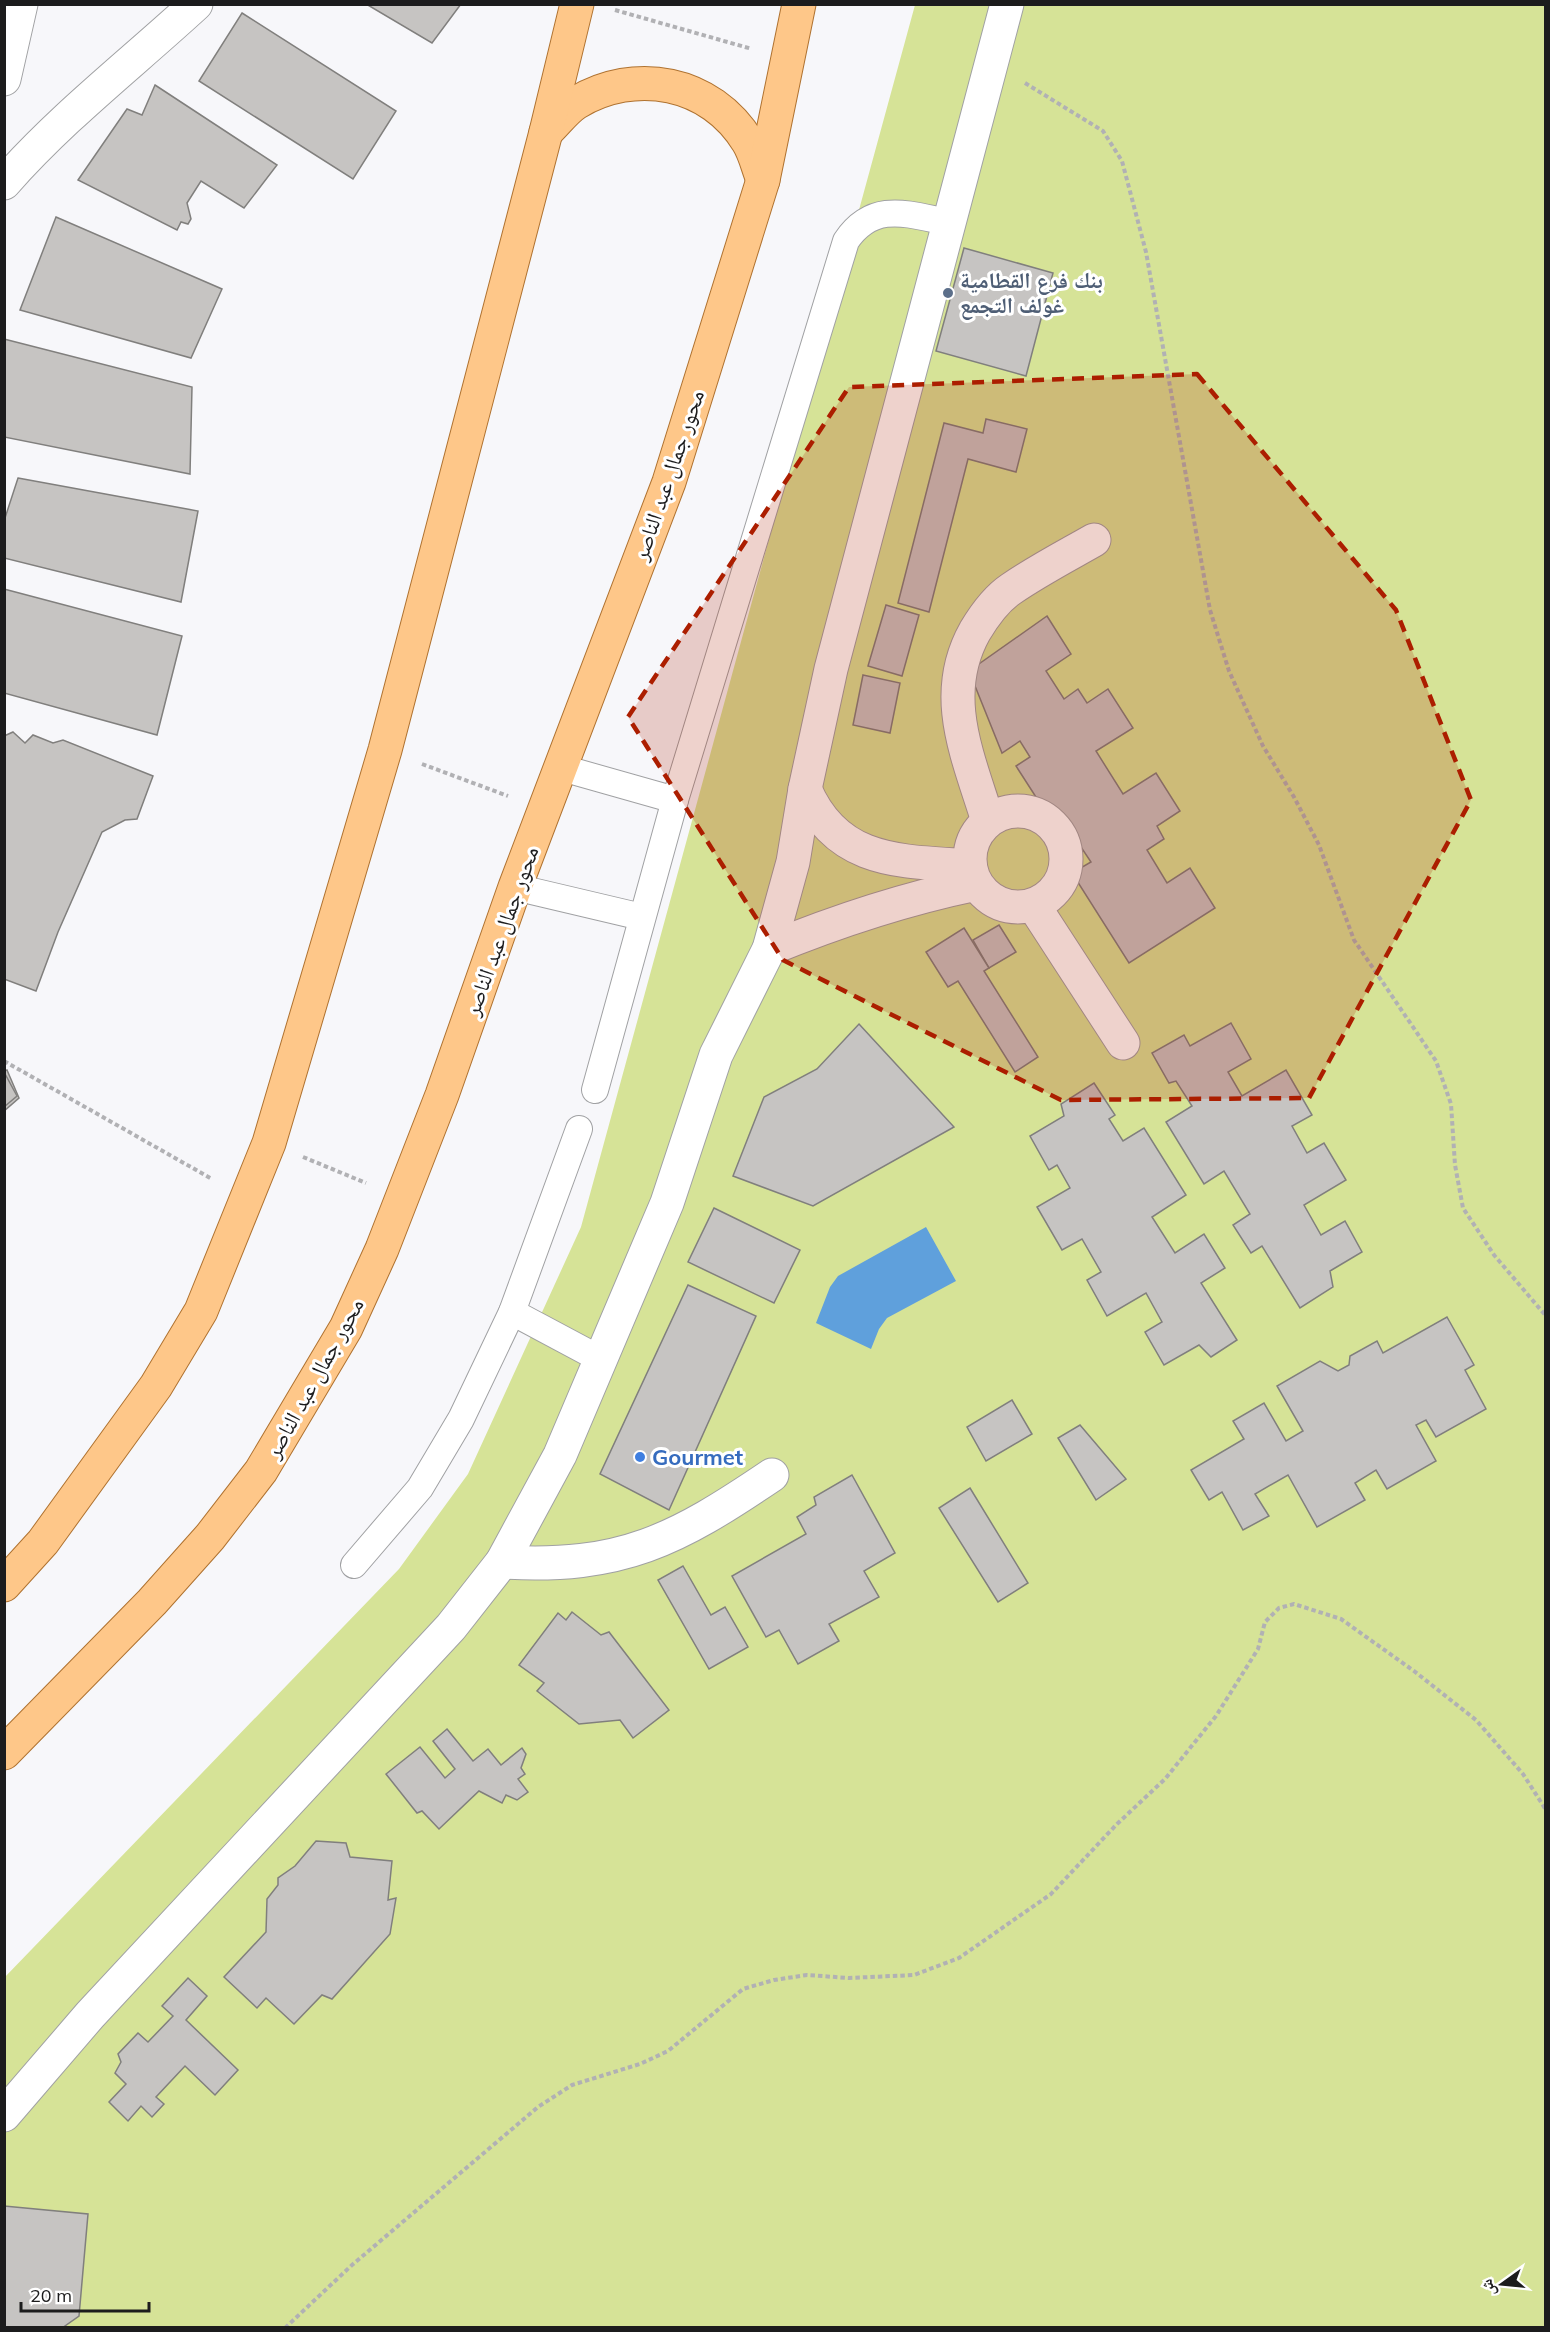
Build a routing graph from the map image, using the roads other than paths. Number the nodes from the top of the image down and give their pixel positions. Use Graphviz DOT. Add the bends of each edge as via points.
graph roads {
  1 [pos="21,4"];
  2 [pos="196,4"];
  3 [pos="799,4"];
  4 [pos="1007,4"];
  5 [pos="591,6"];
  6 [pos="4,79"];
  7 [pos="546,132"];
  8 [pos="763,180"];
  9 [pos="4,183"];
  10 [pos="947,222"];
  11 [pos="1094,540"];
  12 [pos="562,768"];
  13 [pos="805,789"];
  14 [pos="675,800"];
  15 [pos="988,821"];
  16 [pos="973,875"];
  17 [pos="515,887"];
  18 [pos="1034,906"];
  19 [pos="642,916"];
  20 [pos="769,949"];
  21 [pos="1123,1043"];
  22 [pos="595,1090"];
  23 [pos="579,1129"];
  24 [pos="512,1312"];
  25 [pos="602,1360"];
  26 [pos="772,1475"];
  27 [pos="502,1562"];
  28 [pos="354,1565"];
  29 [pos="4,1585"];
  30 [pos="4,1753"];
  31 [pos="4,2115"];
  1 -- 6 [label="street"];
  2 -- 9 [label="street" via="86,101"];
  3 -- 8 [label="main road, محور جمال عبد الناصر"];
  4 -- 10 [label="street"];
  5 -- 7 [label="main road"];
  7 -- 8 [label="main road" via="574,104 611,87 650,82 689,91 724,112 748,142"];
  7 -- 29 [label="main road" via="385,750 269,1143 201,1311 156,1386 50,1532"];
  8 -- 12 [label="main road, محور جمال عبد الناصر" via="669,482"];
  10 -- 13 [label="street" via="831,669"];
  10 -- 14 [label="lane" via="893,213 878,215 860,225 846,241"];
  11 -- 15 [label="street" via="1009,590 984,616 966,647 957,682 957,718"];
  12 -- 14 [label="lane"];
  12 -- 17 [label="main road, محور جمال عبد الناصر"];
  13 -- 16 [label="street" via="824,823 854,847 884,858"];
  13 -- 20 [label="street" via="793,862"];
  14 -- 19 [label="lane"];
  15 -- 16 [label="street" via="973,841"];
  15 -- 18 [label="street" via="1010,811 1034,813 1054,826 1065,847 1065,871 1054,893"];
  16 -- 18 [label="street" via="991,900 1012,908"];
  16 -- 20 [label="street"];
  17 -- 19 [label="lane"];
  17 -- 30 [label="main road, محور جمال عبد الناصر" via="442,1095 346,1328 261,1471 210,1537"];
  18 -- 21 [label="street"];
  19 -- 22 [label="lane"];
  20 -- 25 [label="street" via="717,1055 673,1187"];
  23 -- 24 [label="lane"];
  24 -- 25 [label="lane"];
  24 -- 28 [label="lane" via="438,1460 407,1505"];
  25 -- 27 [label="street" via="545,1486"];
  26 -- 27 [label="street" via="687,1530 646,1548 574,1562"];
  27 -- 31 [label="street" via="451,1627 90,2015"];
}
